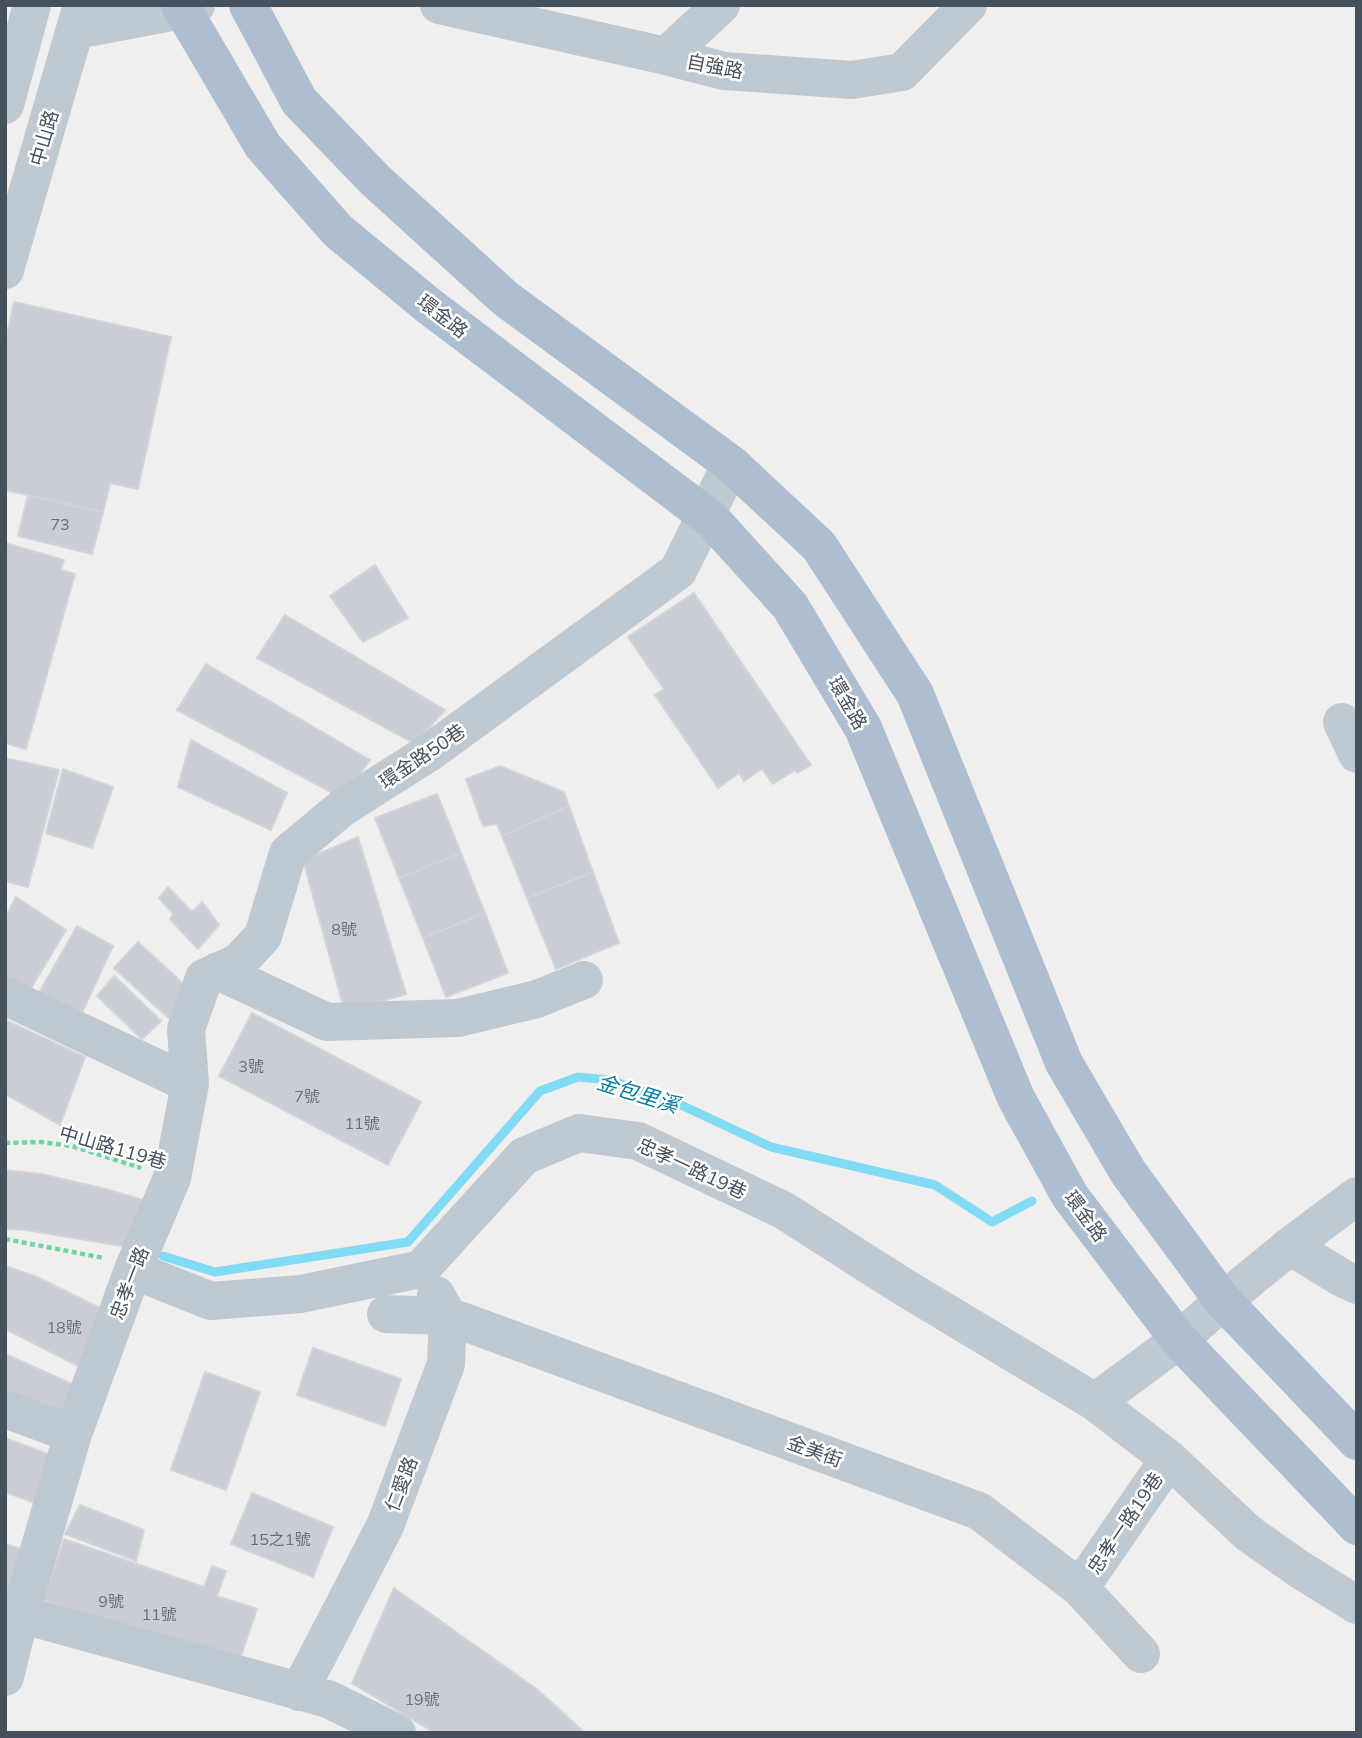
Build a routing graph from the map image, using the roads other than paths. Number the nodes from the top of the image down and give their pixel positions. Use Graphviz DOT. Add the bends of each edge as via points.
graph roads {
  1 [pos="32,5"];
  2 [pos="248,5"];
  3 [pos="439,5"];
  4 [pos="721,5"];
  5 [pos="968,5"];
  6 [pos="186,7"];
  7 [pos="79,18"];
  8 [pos="666,56"];
  9 [pos="5,105"];
  10 [pos="5,270"];
  11 [pos="732,464"];
  12 [pos="706,515"];
  13 [pos="218,971"];
  14 [pos="584,980"];
  15 [pos="5,996"];
  16 [pos="190,1084"];
  17 [pos="1357,1196"];
  18 [pos="1290,1246"];
  19 [pos="421,1269"];
  20 [pos="133,1270"];
  21 [pos="1357,1285"];
  22 [pos="1223,1301"];
  23 [pos="386,1314"];
  24 [pos="449,1316"];
  25 [pos="1180,1340"];
  26 [pos="1094,1402"];
  27 [pos="5,1409"];
  28 [pos="73,1434"];
  29 [pos="1357,1441"];
  30 [pos="1169,1459"];
  31 [pos="1357,1526"];
  32 [pos="1080,1588"];
  33 [pos="1357,1605"];
  34 [pos="13,1613"];
  35 [pos="1141,1654"];
  36 [pos="5,1677"];
  37 [pos="299,1692"];
  38 [pos="397,1733"];
  1 -- 9 [label="street"];
  2 -- 11 [label="main road" via="299,101 375,180 506,299"];
  3 -- 8 [label="street, 自強路"];
  4 -- 8 [label="street"];
  5 -- 8 [label="street, 自強路" via="902,72 852,80 724,71"];
  6 -- 7 [label="street"];
  6 -- 12 [label="main road, 環金路" via="263,146 338,231 429,306"];
  7 -- 10 [label="street, 中山路"];
  11 -- 12 [label="street, 環金路50巷"];
  11 -- 22 [label="main road" via="819,546 915,694 1064,1063 1128,1172"];
  12 -- 13 [label="street, 環金路50巷" via="678,571 430,752 342,808 289,853 262,936 239,962"];
  12 -- 25 [label="main road, 環金路" via="790,606 863,728 1016,1098 1070,1196"];
  13 -- 14 [label="street" via="327,1022 458,1018 537,999"];
  13 -- 16 [label="street, 環金路50巷" via="204,978 186,1029"];
  15 -- 16 [label="street"];
  16 -- 20 [label="street, 忠孝一路" via="172,1178"];
  17 -- 18 [label="street"];
  18 -- 21 [label="street"];
  18 -- 22 [label="street"];
  19 -- 20 [label="street" via="301,1294 211,1301"];
  19 -- 24 [label="street"];
  19 -- 26 [label="street, 忠孝一路19巷" via="524,1156 579,1133 638,1141 783,1210"];
  20 -- 28 [label="street, 忠孝一路"];
  22 -- 25 [label="street"];
  22 -- 29 [label="main road"];
  23 -- 24 [label="street, 金美街"];
  24 -- 32 [label="street, 金美街" via="979,1511"];
  24 -- 37 [label="street, 仁愛路" via="446,1364 385,1526"];
  25 -- 26 [label="street"];
  25 -- 31 [label="main road, 環金路"];
  26 -- 30 [label="street, 忠孝一路19巷"];
  27 -- 28 [label="street"];
  28 -- 34 [label="street, 忠孝一路"];
  30 -- 32 [label="street, 忠孝一路19巷"];
  30 -- 33 [label="street, 忠孝一路19巷" via="1248,1532"];
  32 -- 35 [label="street, 金美街"];
  34 -- 36 [label="street, 忠孝一路"];
  34 -- 37 [label="street"];
  37 -- 38 [label="street" via="328,1699"];
}
